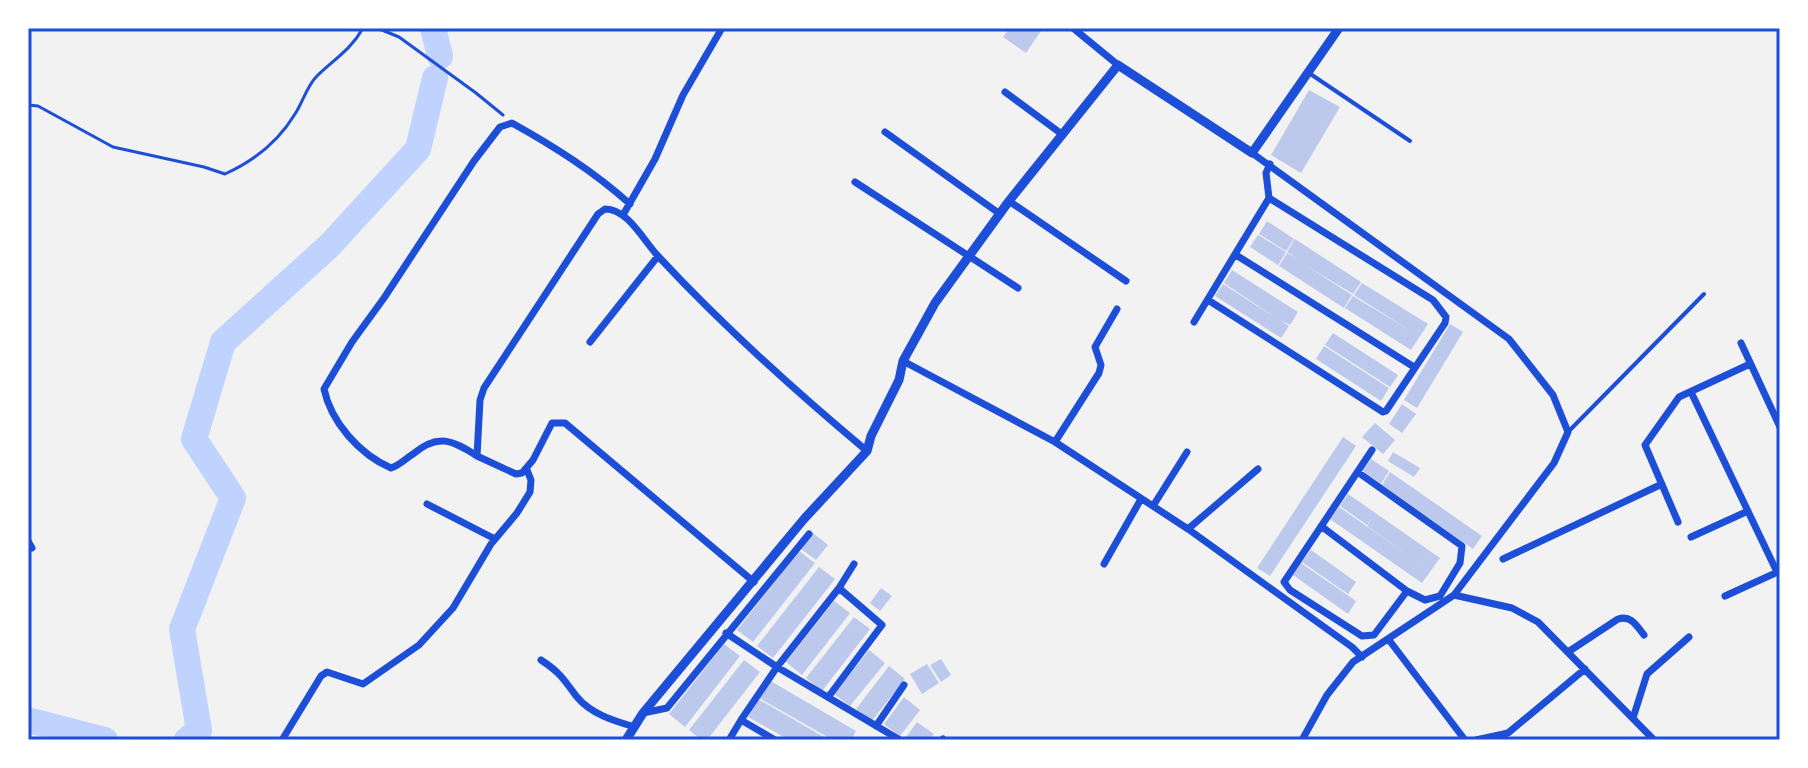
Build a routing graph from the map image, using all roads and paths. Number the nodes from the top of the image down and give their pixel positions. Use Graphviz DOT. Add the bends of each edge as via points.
graph roads {
  1 [pos="363,28"];
  2 [pos="377,28"];
  3 [pos="722,28"];
  4 [pos="1073,28"];
  5 [pos="1339,28"];
  6 [pos="1118,65"];
  7 [pos="1308,72"];
  8 [pos="1005,92"];
  9 [pos="28,105"];
  10 [pos="512,123"];
  11 [pos="885,132"];
  12 [pos="1063,135"];
  13 [pos="1410,141"];
  14 [pos="1252,153"];
  15 [pos="1270,164"];
  16 [pos="855,182"];
  17 [pos="1269,198"];
  18 [pos="1009,201"];
  19 [pos="630,204"];
  20 [pos="1000,214"];
  21 [pos="623,215"];
  22 [pos="1236,255"];
  23 [pos="658,256"];
  24 [pos="968,256"];
  25 [pos="1126,281"];
  26 [pos="1018,288"];
  27 [pos="1704,294"];
  28 [pos="1208,300"];
  29 [pos="1117,309"];
  30 [pos="1194,322"];
  31 [pos="590,342"];
  32 [pos="1741,343"];
  33 [pos="903,361"];
  34 [pos="1750,364"];
  35 [pos="1414,367"];
  36 [pos="1691,392"];
  37 [pos="1780,427"];
  38 [pos="1568,432"];
  39 [pos="1055,442"];
  40 [pos="1372,450"];
  41 [pos="867,451"];
  42 [pos="1187,452"];
  43 [pos="477,456"];
  44 [pos="1258,469"];
  45 [pos="527,470"];
  46 [pos="1359,473"];
  47 [pos="1662,484"];
  48 [pos="1141,499"];
  49 [pos="427,504"];
  50 [pos="1153,506"];
  51 [pos="1748,511"];
  52 [pos="1678,522"];
  53 [pos="1321,526"];
  54 [pos="1188,529"];
  55 [pos="809,534"];
  56 [pos="1691,537"];
  57 [pos="495,539"];
  58 [pos="1503,559"];
  59 [pos="854,564"];
  60 [pos="1104,564"];
  61 [pos="1778,572"];
  62 [pos="754,582"];
  63 [pos="839,588"];
  64 [pos="1407,591"];
  65 [pos="1454,595"];
  66 [pos="1725,596"];
  67 [pos="726,633"];
  68 [pos="1644,635"];
  69 [pos="1368,637"];
  70 [pos="1689,637"];
  71 [pos="1389,640"];
  72 [pos="1372,651"];
  73 [pos="1568,652"];
  74 [pos="1362,657"];
  75 [pos="541,660"];
  76 [pos="777,667"];
  77 [pos="1585,669"];
  78 [pos="904,685"];
  79 [pos="829,696"];
  80 [pos="643,713"];
  81 [pos="1633,718"];
  82 [pos="741,720"];
  83 [pos="876,726"];
  84 [pos="635,727"];
  85 [pos="282,740"];
  86 [pos="626,740"];
  87 [pos="729,740"];
  88 [pos="775,740"];
  89 [pos="900,740"];
  90 [pos="1302,740"];
  91 [pos="1465,740"];
  92 [pos="1476,740"];
  93 [pos="1654,740"];
  1 -- 9 [label="path" via="306,89 283,132 251,162 225,174 113,147"];
  2 -- 10 [label="path" via="399,37"];
  3 -- 19 [label="street"];
  4 -- 6 [label="street"];
  5 -- 7 [label="street"];
  6 -- 12 [label="street"];
  6 -- 14 [label="street"];
  7 -- 13 [label="lane"];
  7 -- 14 [label="street"];
  8 -- 12 [label="street"];
  10 -- 19 [label="street" via="586,166"];
  10 -- 43 [label="street" via="500,127 474,161 324,389 328,408 347,436 391,468 426,443 449,440"];
  11 -- 20 [label="street"];
  12 -- 18 [label="street"];
  14 -- 15 [label="street"];
  15 -- 17 [label="street"];
  15 -- 38 [label="street" via="1509,339 1553,395"];
  16 -- 24 [label="street"];
  17 -- 22 [label="street"];
  17 -- 35 [label="street" via="1444,311 1445,323"];
  18 -- 20 [label="street"];
  18 -- 25 [label="street"];
  19 -- 21 [label="street"];
  20 -- 24 [label="street"];
  21 -- 23 [label="street"];
  21 -- 43 [label="street" via="615,209 598,214 484,388"];
  22 -- 28 [label="street"];
  22 -- 35 [label="street"];
  23 -- 31 [label="street"];
  23 -- 41 [label="street" via="799,394"];
  24 -- 26 [label="street"];
  24 -- 33 [label="street"];
  27 -- 38 [label="lane"];
  28 -- 30 [label="street"];
  28 -- 35 [label="street" via="1380,411 1386,411"];
  29 -- 39 [label="street" via="1095,347 1099,373"];
  32 -- 34 [label="street"];
  33 -- 39 [label="street"];
  33 -- 41 [label="street"];
  34 -- 36 [label="street"];
  34 -- 37 [label="street"];
  36 -- 47 [label="street" via="1679,397 1645,445"];
  36 -- 51 [label="street"];
  38 -- 65 [label="street" via="1554,463"];
  39 -- 48 [label="street"];
  40 -- 46 [label="street"];
  41 -- 62 [label="street"];
  42 -- 50 [label="street"];
  43 -- 45 [label="street" via="516,474"];
  44 -- 54 [label="street"];
  45 -- 57 [label="street" via="530,492"];
  45 -- 62 [label="street" via="552,423 565,423"];
  46 -- 53 [label="street"];
  46 -- 64 [label="street" via="1462,546 1460,563 1440,596 1425,600"];
  47 -- 52 [label="street"];
  47 -- 58 [label="street"];
  48 -- 50 [label="street"];
  48 -- 60 [label="street"];
  49 -- 57 [label="street"];
  50 -- 54 [label="street"];
  51 -- 56 [label="street"];
  51 -- 61 [label="street"];
  53 -- 64 [label="street"];
  53 -- 69 [label="street" via="1284,584"];
  54 -- 74 [label="street"];
  55 -- 67 [label="street"];
  57 -- 85 [label="street" via="453,608 419,645 363,684 327,672 321,676"];
  59 -- 63 [label="street"];
  61 -- 66 [label="street"];
  62 -- 80 [label="street"];
  63 -- 76 [label="street"];
  63 -- 79 [label="street" via="882,625"];
  64 -- 69 [label="street"];
  65 -- 71 [label="street"];
  65 -- 73 [label="street" via="1526,614"];
  67 -- 76 [label="street"];
  67 -- 80 [label="street" via="667,708"];
  68 -- 73 [label="street" via="1625,617"];
  69 -- 72 [label="street"];
  70 -- 81 [label="street" via="1647,674"];
  71 -- 72 [label="street"];
  71 -- 91 [label="street"];
  72 -- 74 [label="street"];
  73 -- 77 [label="street"];
  74 -- 90 [label="street" via="1327,695"];
  75 -- 84 [label="street" via="589,708"];
  76 -- 79 [label="street"];
  76 -- 82 [label="street"];
  77 -- 81 [label="street"];
  77 -- 92 [label="street" via="1508,733"];
  78 -- 83 [label="street"];
  79 -- 83 [label="street"];
  80 -- 84 [label="street"];
  81 -- 93 [label="street"];
  82 -- 87 [label="street"];
  82 -- 88 [label="street"];
  83 -- 89 [label="street"];
  84 -- 86 [label="street"];
}
